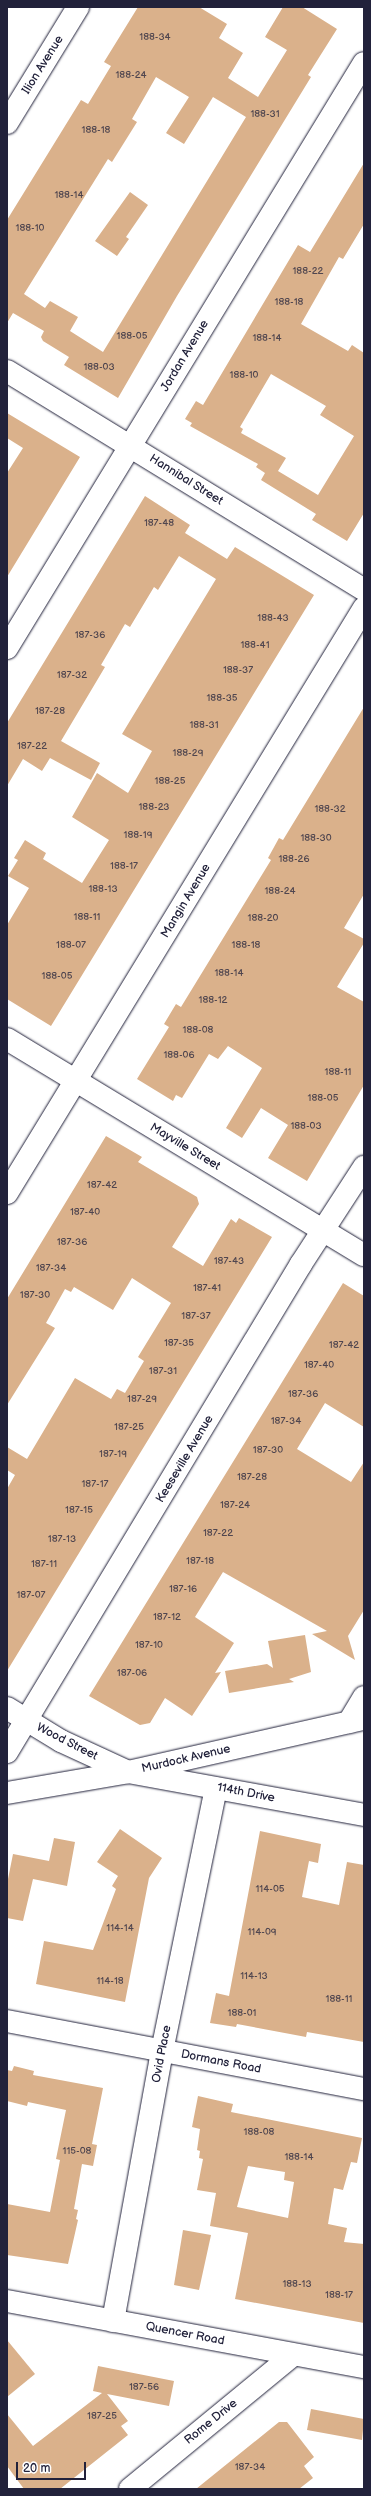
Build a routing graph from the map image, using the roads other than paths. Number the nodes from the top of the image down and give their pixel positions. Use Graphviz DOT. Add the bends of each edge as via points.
graph roads {
  1 [pos="78,7"];
  2 [pos="364,63"];
  3 [pos="7,123"];
  4 [pos="7,371"];
  5 [pos="130,446"];
  6 [pos="364,590"];
  7 [pos="364,608"];
  8 [pos="7,648"];
  9 [pos="7,1039"];
  10 [pos="77,1081"];
  11 [pos="364,1167"];
  12 [pos="7,1193"];
  13 [pos="323,1231"];
  14 [pos="364,1255"];
  15 [pos="364,1697"];
  16 [pos="7,1708"];
  17 [pos="356,1721"];
  18 [pos="27,1722"];
  19 [pos="7,1752"];
  20 [pos="128,1772"];
  21 [pos="216,1788"];
  22 [pos="7,1793"];
  23 [pos="364,1815"];
  24 [pos="7,2021"];
  25 [pos="162,2051"];
  26 [pos="364,2089"];
  27 [pos="7,2301"];
  28 [pos="113,2320"];
  29 [pos="293,2355"];
  30 [pos="364,2367"];
  31 [pos="130,2489"];
  1 -- 3 [label="street, Ilion Avenue"];
  2 -- 5 [label="street, Jordan Avenue"];
  4 -- 5 [label="street, Hannibal Street"];
  5 -- 6 [label="street, Hannibal Street"];
  5 -- 8 [label="street, Jordan Avenue"];
  7 -- 10 [label="street, Mangin Avenue"];
  9 -- 10 [label="street, Mayville Street"];
  10 -- 12 [label="street, Mangin Avenue"];
  10 -- 13 [label="street, Mayville Street"];
  11 -- 13 [label="street, Keeseville Avenue"];
  13 -- 14 [label="street, Mayville Street"];
  13 -- 18 [label="street, Keeseville Avenue"];
  15 -- 17 [label="street"];
  16 -- 18 [label="street, Wood Street"];
  17 -- 20 [label="street, Murdock Avenue"];
  18 -- 19 [label="street, Keeseville Avenue"];
  18 -- 20 [label="street, Wood Street"];
  20 -- 21 [label="street, 114th Drive"];
  20 -- 22 [label="street, Murdock Avenue"];
  21 -- 23 [label="street, 114th Drive"];
  21 -- 25 [label="street, Ovid Place"];
  24 -- 25 [label="street, Dormans Road"];
  25 -- 26 [label="street, Dormans Road"];
  25 -- 28 [label="street, Ovid Place"];
  27 -- 28 [label="street, Quencer Road"];
  28 -- 29 [label="street, Quencer Road"];
  29 -- 30 [label="street, Quencer Road"];
  29 -- 31 [label="street, Rome Drive"];
}
